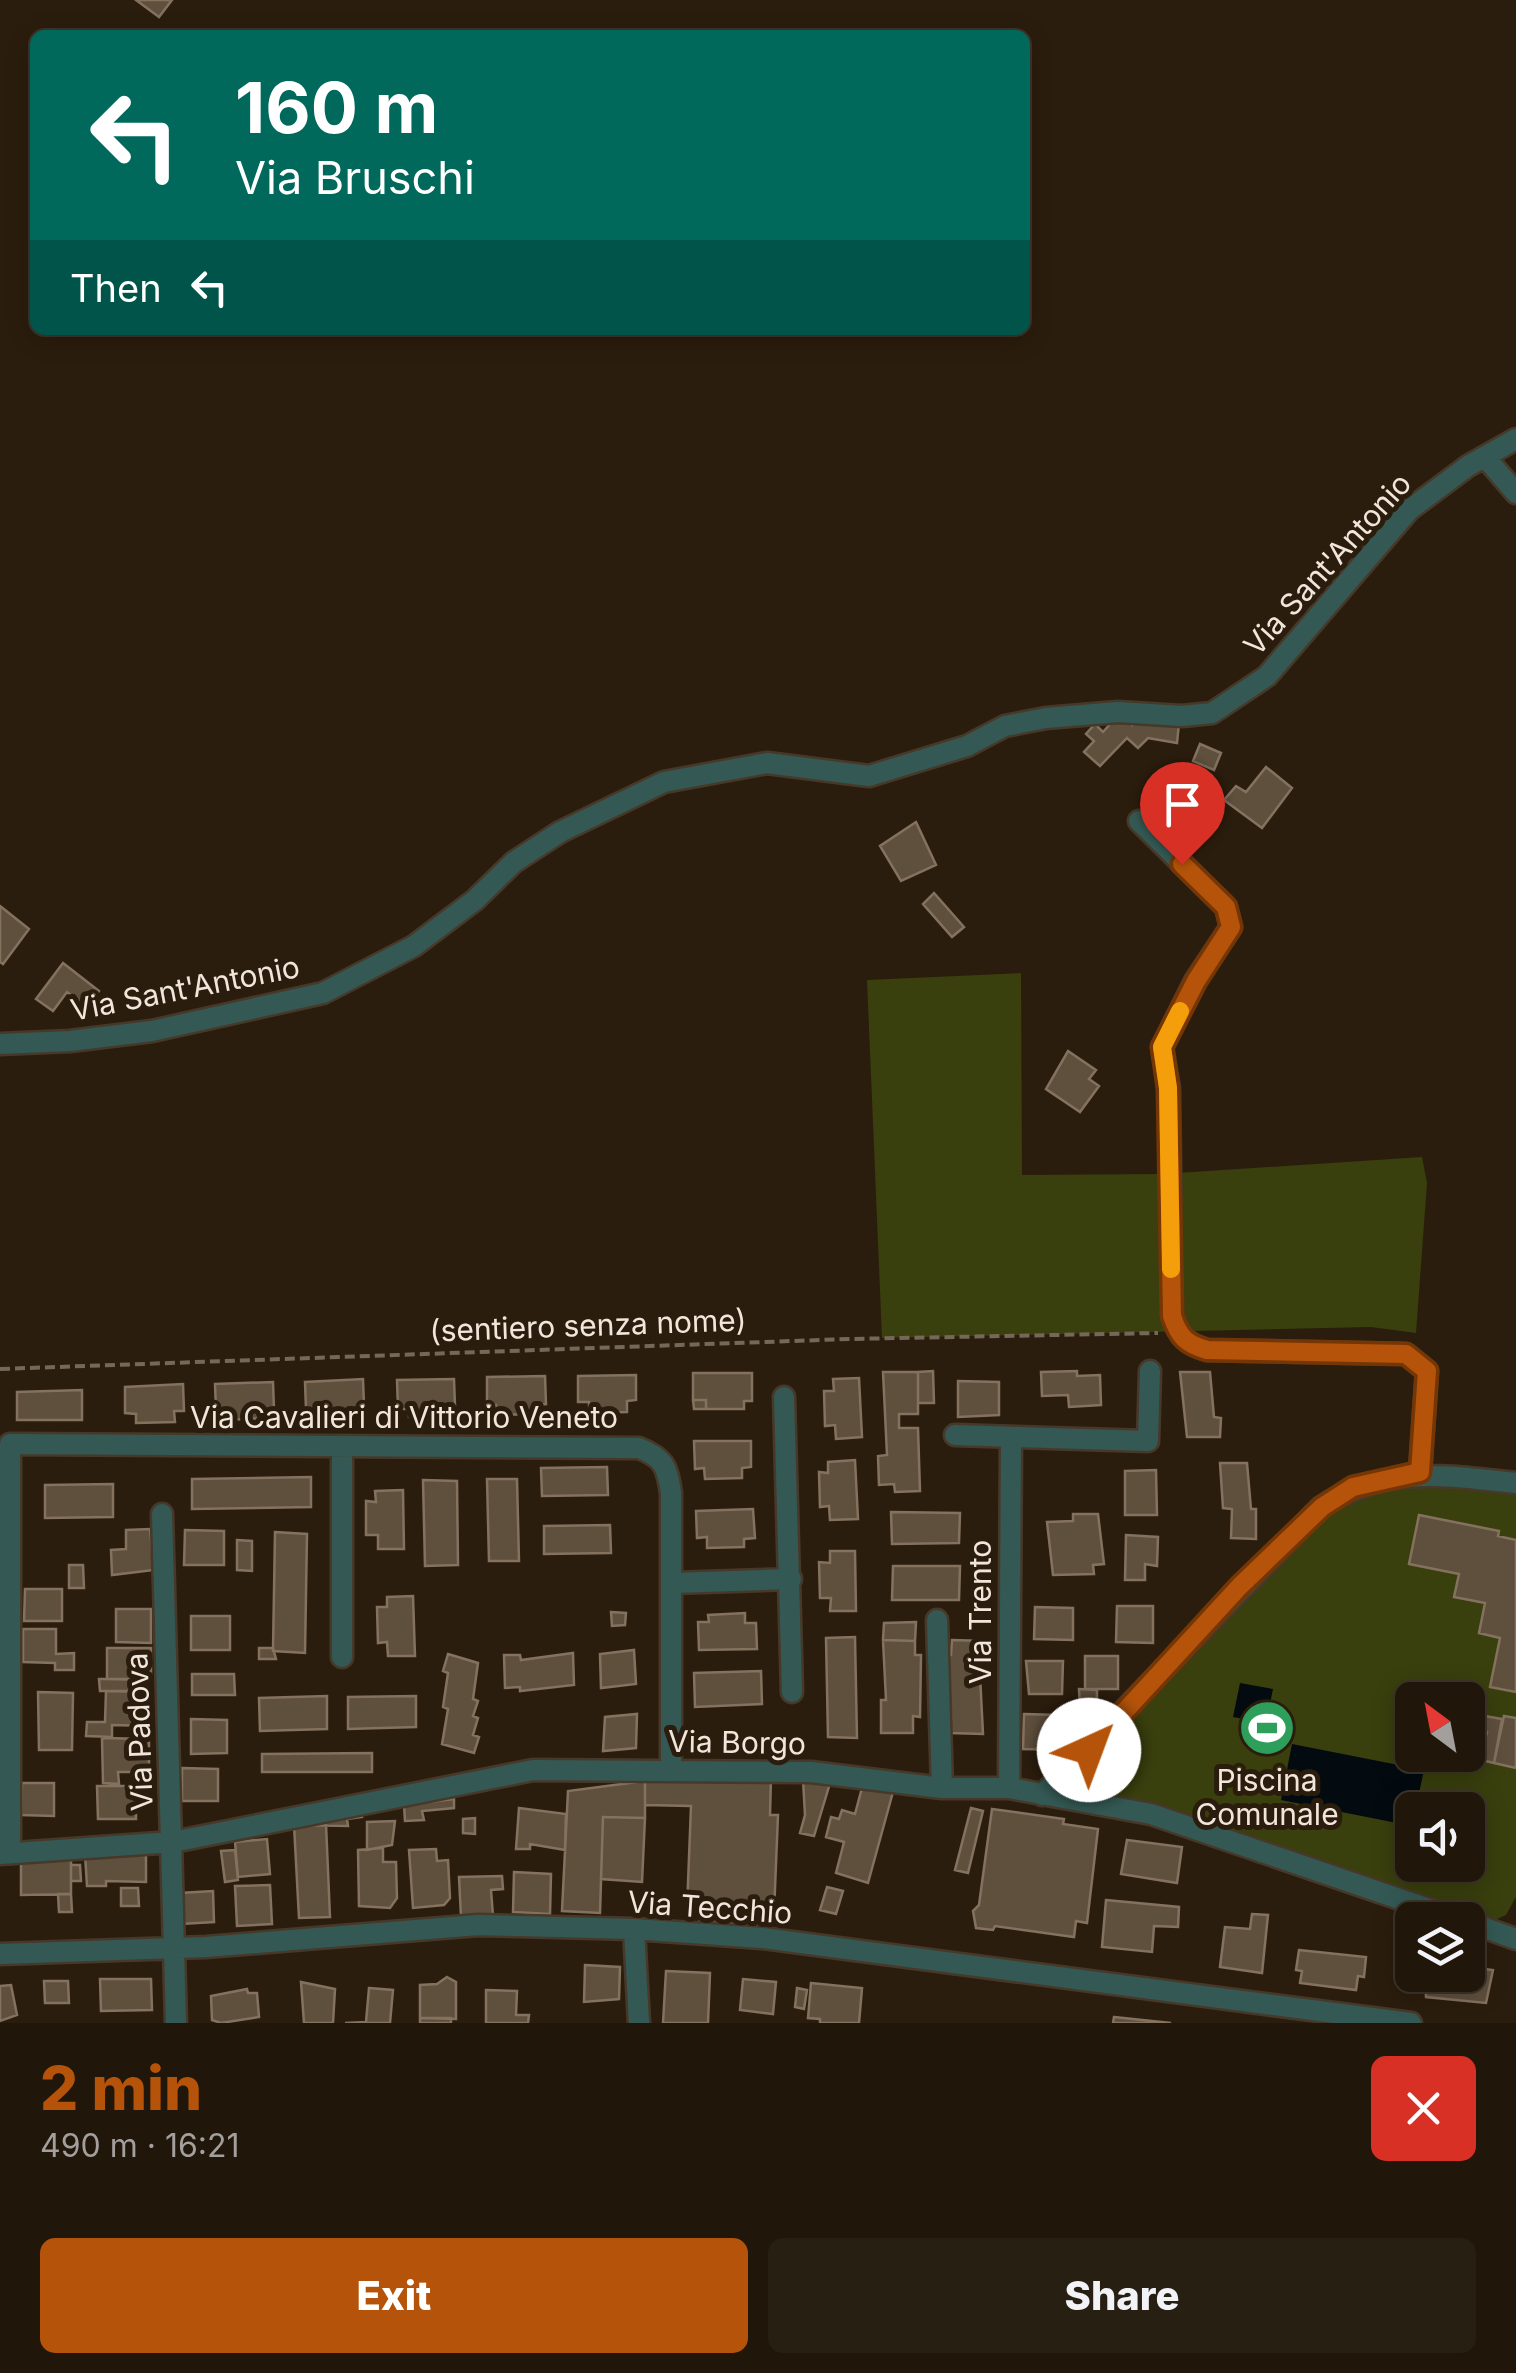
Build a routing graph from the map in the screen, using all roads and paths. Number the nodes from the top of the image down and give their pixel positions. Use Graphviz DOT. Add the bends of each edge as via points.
graph roads {
  1 [pos="1516,439"];
  2 [pos="1485,457"];
  3 [pos="1516,493"];
  4 [pos="1139,821"];
  5 [pos="0,1044"];
  6 [pos="1178,1333"];
  7 [pos="0,1369"];
  8 [pos="1150,1371"];
  9 [pos="784,1396"];
  10 [pos="956,1435"];
  11 [pos="1012,1436"];
  12 [pos="342,1449"];
  13 [pos="1420,1472"];
  14 [pos="1516,1483"];
  15 [pos="162,1514"];
  16 [pos="790,1579"];
  17 [pos="673,1583"];
  18 [pos="937,1620"];
  19 [pos="342,1658"];
  20 [pos="792,1692"];
  21 [pos="672,1770"];
  22 [pos="942,1788"];
  23 [pos="1009,1788"];
  24 [pos="1042,1794"];
  25 [pos="173,1842"];
  26 [pos="5,1854"];
  27 [pos="1408,1902"];
  28 [pos="1485,1929"];
  29 [pos="634,1930"];
  30 [pos="1516,1940"];
  31 [pos="174,1949"];
  32 [pos="0,1954"];
  33 [pos="176,2023"];
  34 [pos="639,2023"];
  35 [pos="1411,2023"];
  1 -- 2 [label="street, Via Sant'Antonio"];
  2 -- 3 [label="street"];
  2 -- 5 [label="street, Via Sant'Antonio" via="1409,510 1267,676 1212,712 1046,718 1005,726 917,764 869,776 766,763 664,782 560,832 414,946 322,993 152,1031"];
  4 -- 6 [label="street" via="1226,907 1231,927 1162,1047 1172,1316"];
  6 -- 7 [label="path, (sentiero senza nome)"];
  6 -- 13 [label="street" via="1207,1350 1406,1354 1427,1371"];
  8 -- 11 [label="street" via="1148,1440"];
  9 -- 16 [label="street"];
  10 -- 11 [label="street"];
  11 -- 23 [label="street, Via Trento"];
  12 -- 17 [label="street, Via Cavalieri di Vittorio Veneto" via="638,1448 660,1456 668,1468"];
  12 -- 19 [label="street"];
  12 -- 26 [label="street, Via Cavalieri di Vittorio Veneto" via="10,1444"];
  13 -- 14 [label="street"];
  13 -- 24 [label="street" via="1353,1487 1322,1507"];
  15 -- 25 [label="street, Via Padova"];
  16 -- 17 [label="street"];
  16 -- 20 [label="street"];
  17 -- 21 [label="street, Via Cavalieri di Vittorio Veneto"];
  18 -- 22 [label="street"];
  21 -- 22 [label="street, Via Borgo" via="811,1772"];
  21 -- 25 [label="street, Via Borgo" via="534,1770"];
  22 -- 23 [label="street, Via Borgo"];
  23 -- 24 [label="street, Via Borgo"];
  24 -- 27 [label="street, Via Borgo" via="1151,1814"];
  25 -- 26 [label="street, Via Borgo"];
  25 -- 31 [label="street, Via Padova"];
  28 -- 30 [label="street, Via Borgo"];
  29 -- 31 [label="street, Via Tecchio" via="478,1925"];
  29 -- 34 [label="street"];
  29 -- 35 [label="street, Via Tecchio" via="762,1938"];
  31 -- 32 [label="street, Via Tecchio"];
  31 -- 33 [label="street, Via Padova"];
}
